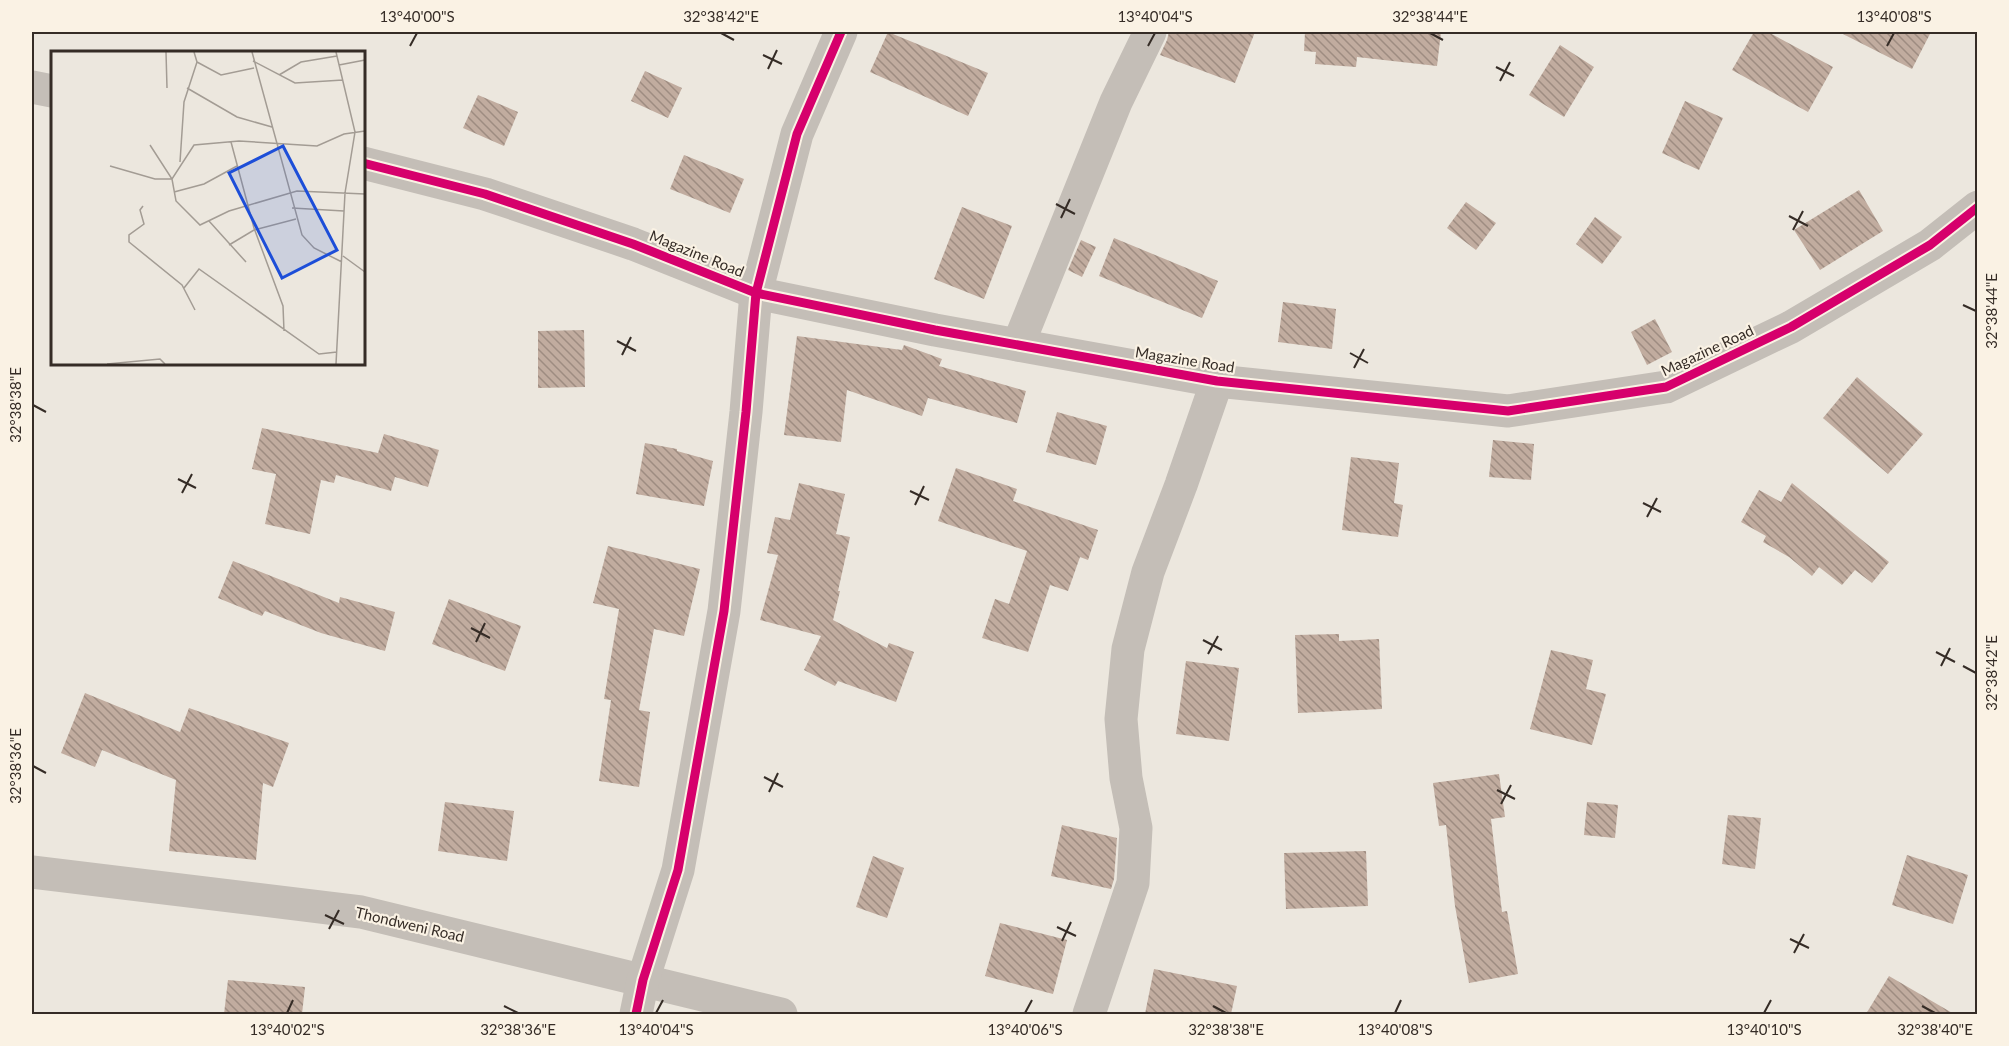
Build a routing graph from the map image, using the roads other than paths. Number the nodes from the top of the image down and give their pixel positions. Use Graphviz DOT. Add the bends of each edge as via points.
graph roads {
  1 [pos="841,32"];
  2 [pos="1150,32"];
  3 [pos="32,87"];
  4 [pos="51,90"];
  5 [pos="364,163"];
  6 [pos="1977,207"];
  7 [pos="756,293"];
  8 [pos="1018,345"];
  9 [pos="1217,381"];
  10 [pos="32,872"];
  11 [pos="643,980"];
  12 [pos="636,1014"];
  13 [pos="781,1014"];
  14 [pos="1089,1014"];
  1 -- 7 [label="street" via="797,134"];
  2 -- 8 [label="street" via="1116,102"];
  3 -- 4 [label="street"];
  5 -- 7 [label="street, Magazine Road" via="485,194 633,244"];
  6 -- 9 [label="street, Magazine Road" via="1930,245 1791,327 1666,387 1508,411"];
  7 -- 8 [label="street, Magazine Road"];
  7 -- 11 [label="street" via="724,611 678,870"];
  8 -- 9 [label="street, Magazine Road"];
  9 -- 14 [label="street" via="1148,572 1128,649 1121,720 1126,778 1136,828 1133,883"];
  10 -- 11 [label="street, Thondweni Road" via="361,912"];
  11 -- 12 [label="street"];
  11 -- 13 [label="street, Thondweni Road"];
}
